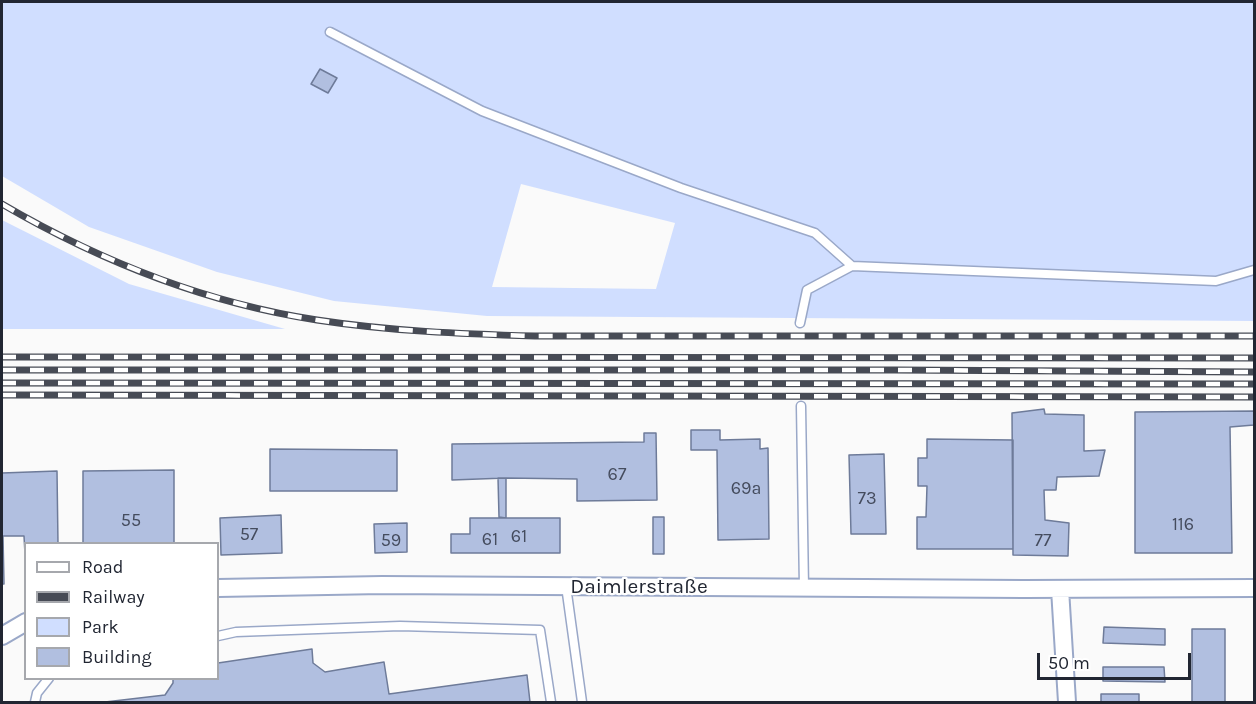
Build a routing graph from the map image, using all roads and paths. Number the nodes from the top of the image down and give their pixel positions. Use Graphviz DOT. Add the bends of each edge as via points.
graph roads {
  1 [pos="330,32"];
  2 [pos="852,266"];
  3 [pos="1254,270"];
  4 [pos="800,323"];
  5 [pos="801,406"];
  6 [pos="566,586"];
  7 [pos="219,588"];
  8 [pos="804,588"];
  9 [pos="1254,588"];
  10 [pos="1060,589"];
  11 [pos="24,623"];
  12 [pos="2,636"];
  13 [pos="219,636"];
  14 [pos="48,680"];
  15 [pos="36,702"];
  16 [pos="551,702"];
  17 [pos="582,702"];
  18 [pos="1067,702"];
  1 -- 2 [label="lane" via="482,111 681,188 815,233"];
  2 -- 3 [label="lane" via="1216,281"];
  2 -- 4 [label="lane" via="807,290"];
  5 -- 8 [label="lane"];
  6 -- 7 [label="street, Daimlerstraße"];
  6 -- 8 [label="street, Daimlerstraße"];
  6 -- 17 [label="lane"];
  8 -- 10 [label="street, Daimlerstraße"];
  9 -- 10 [label="street, Daimlerstraße"];
  10 -- 18 [label="street"];
  11 -- 12 [label="street"];
  13 -- 16 [label="lane" via="400,627 540,630"];
  14 -- 15 [label="lane" via="37,693"];
}
